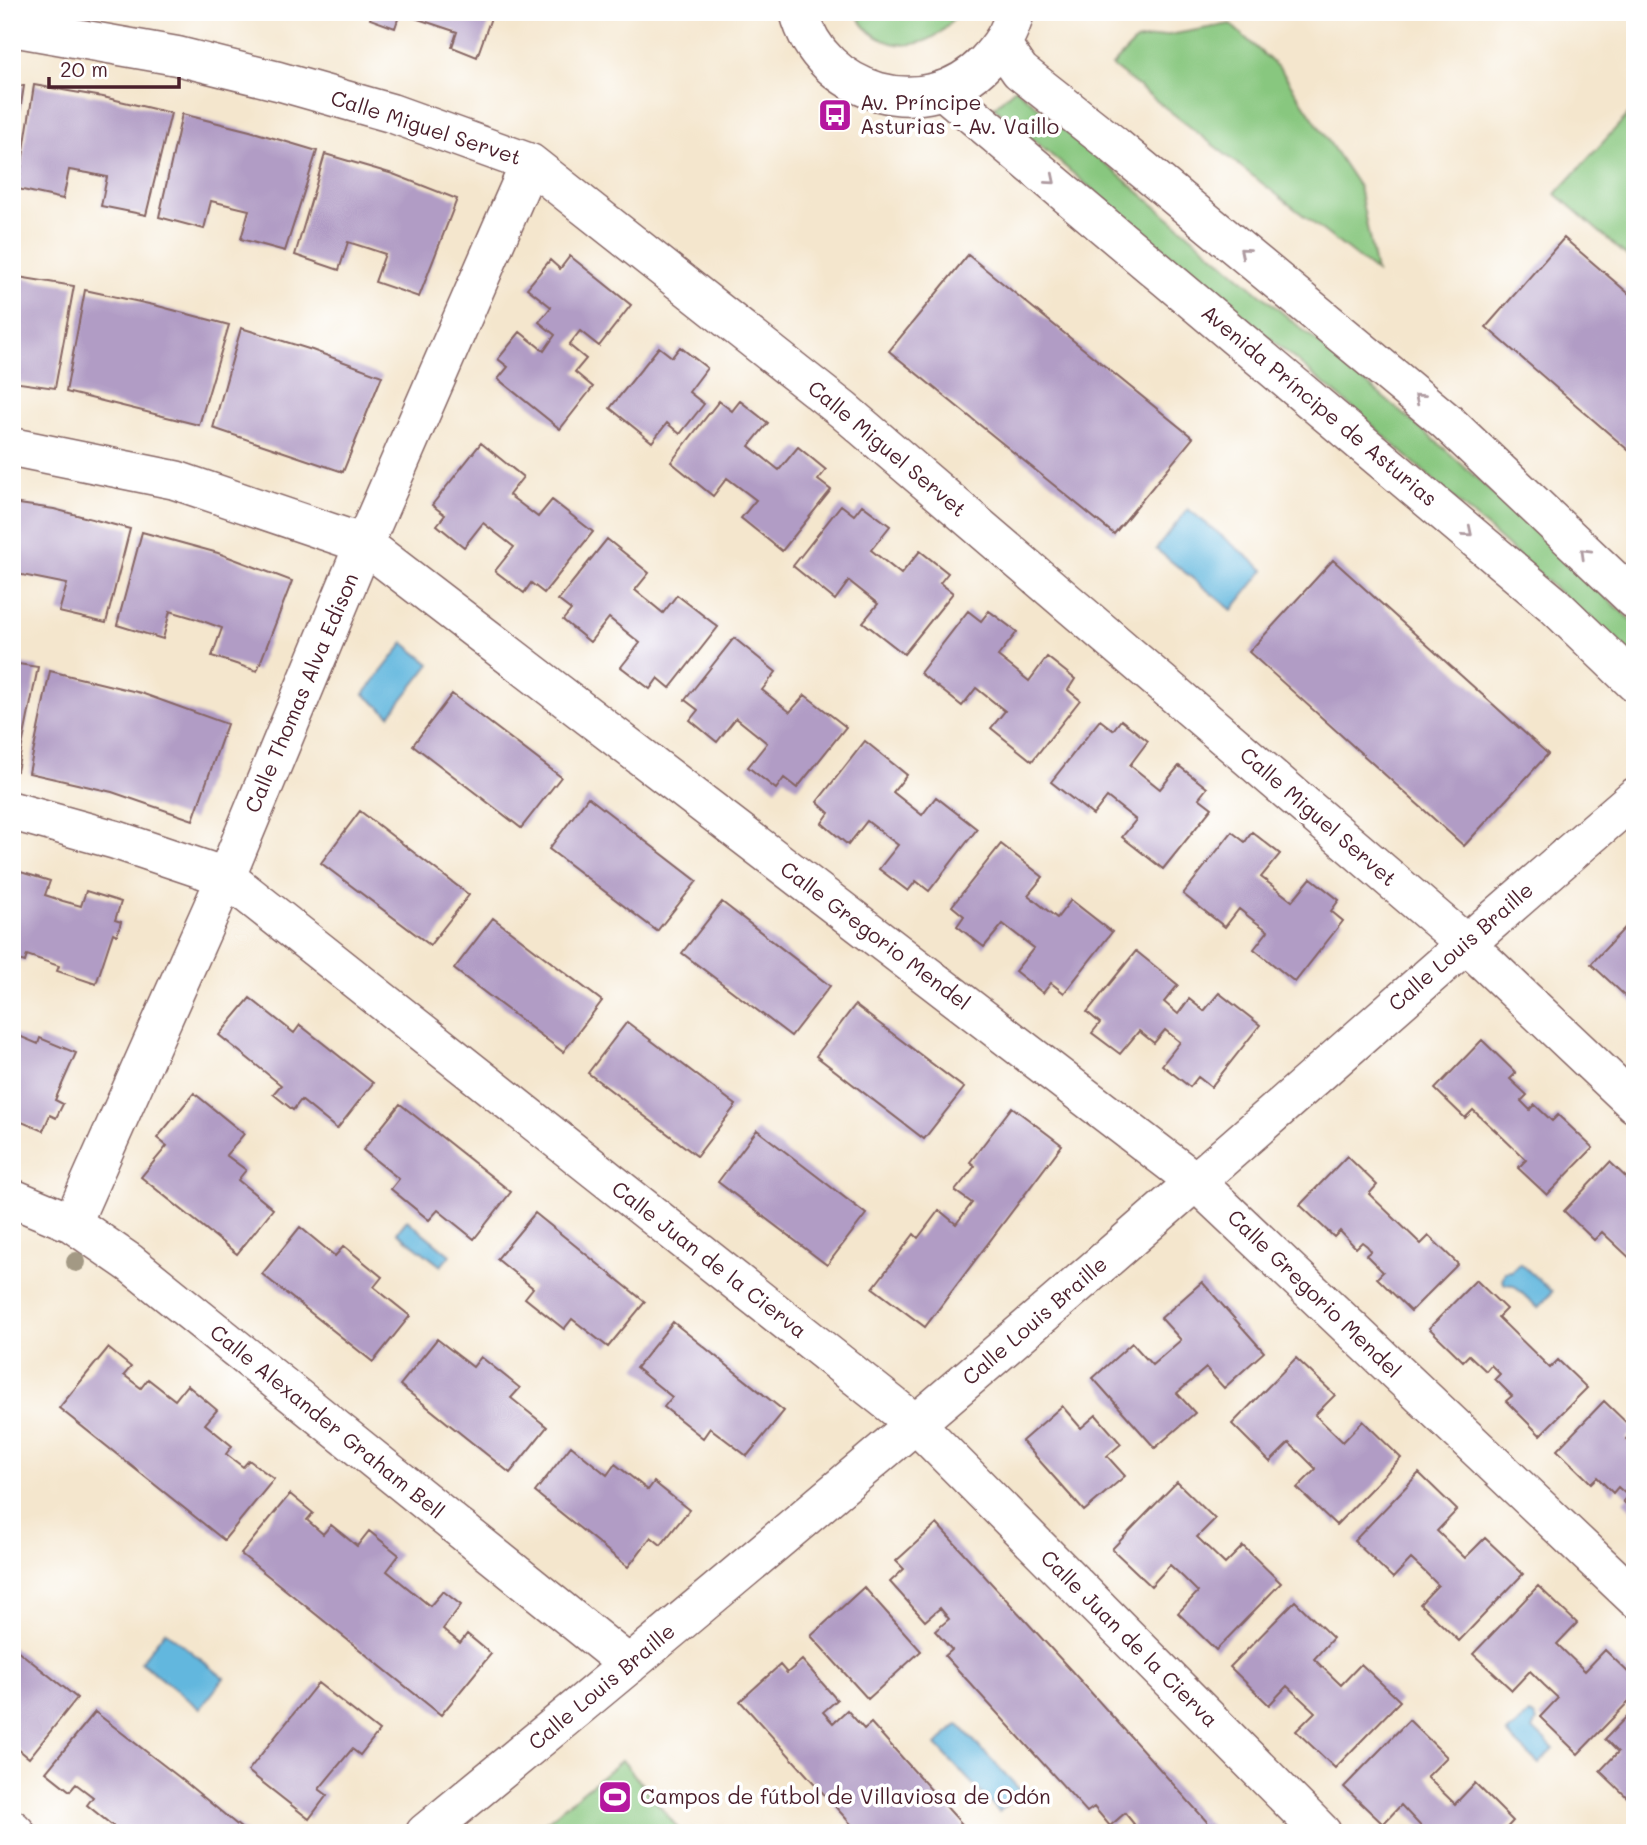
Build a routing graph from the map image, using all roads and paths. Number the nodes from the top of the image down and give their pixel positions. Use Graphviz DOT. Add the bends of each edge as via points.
graph roads {
  1 [pos="799,12"];
  2 [pos="12,27"];
  3 [pos="1008,29"];
  4 [pos="944,91"];
  5 [pos="530,163"];
  6 [pos="12,447"];
  7 [pos="364,544"];
  8 [pos="1635,600"];
  9 [pos="1635,683"];
  10 [pos="1635,797"];
  11 [pos="12,811"];
  12 [pos="226,877"];
  13 [pos="1465,943"];
  14 [pos="1635,1104"];
  15 [pos="1196,1182"];
  16 [pos="12,1198"];
  17 [pos="72,1223"];
  18 [pos="916,1424"];
  19 [pos="1635,1598"];
  20 [pos="629,1665"];
  21 [pos="12,1829"];
  22 [pos="16,1833"];
  23 [pos="425,1833"];
  24 [pos="1321,1833"];
  1 -- 4 [label="street" via="814,49 840,75 884,94 908,97"];
  2 -- 5 [label="street, Calle Miguel Servet" via="177,56 278,81 391,113"];
  3 -- 4 [label="street" via="974,75"];
  8 -- 3 [label="street, one-way" via="1446,421 1020,71"];
  4 -- 9 [label="street, Avenida Príncipe de Asturias, one-way" via="1555,605"];
  5 -- 7 [label="street, Calle Thomas Alva Edison"];
  5 -- 13 [label="street, Calle Miguel Servet" via="843,410"];
  6 -- 7 [label="street, Calle Gregorio Mendel" via="175,480"];
  7 -- 12 [label="street, Calle Thomas Alva Edison"];
  7 -- 15 [label="street, Calle Gregorio Mendel"];
  10 -- 13 [label="street, Calle Louis Braille"];
  11 -- 12 [label="street, Calle Juan de la Cierva"];
  12 -- 17 [label="street, Calle Thomas Alva Edison"];
  12 -- 18 [label="street, Calle Juan de la Cierva"];
  13 -- 14 [label="street, Calle Miguel Servet"];
  13 -- 15 [label="street, Calle Louis Braille"];
  15 -- 18 [label="street, Calle Louis Braille"];
  15 -- 19 [label="street, Calle Gregorio Mendel"];
  16 -- 17 [label="street, Calle Alexander Graham Bell"];
  17 -- 20 [label="street, Calle Alexander Graham Bell" via="130,1263"];
  18 -- 20 [label="street, Calle Louis Braille"];
  18 -- 24 [label="street, Calle Juan de la Cierva"];
  20 -- 23 [label="street, Calle Louis Braille"];
  21 -- 22 [label="street"];
}
